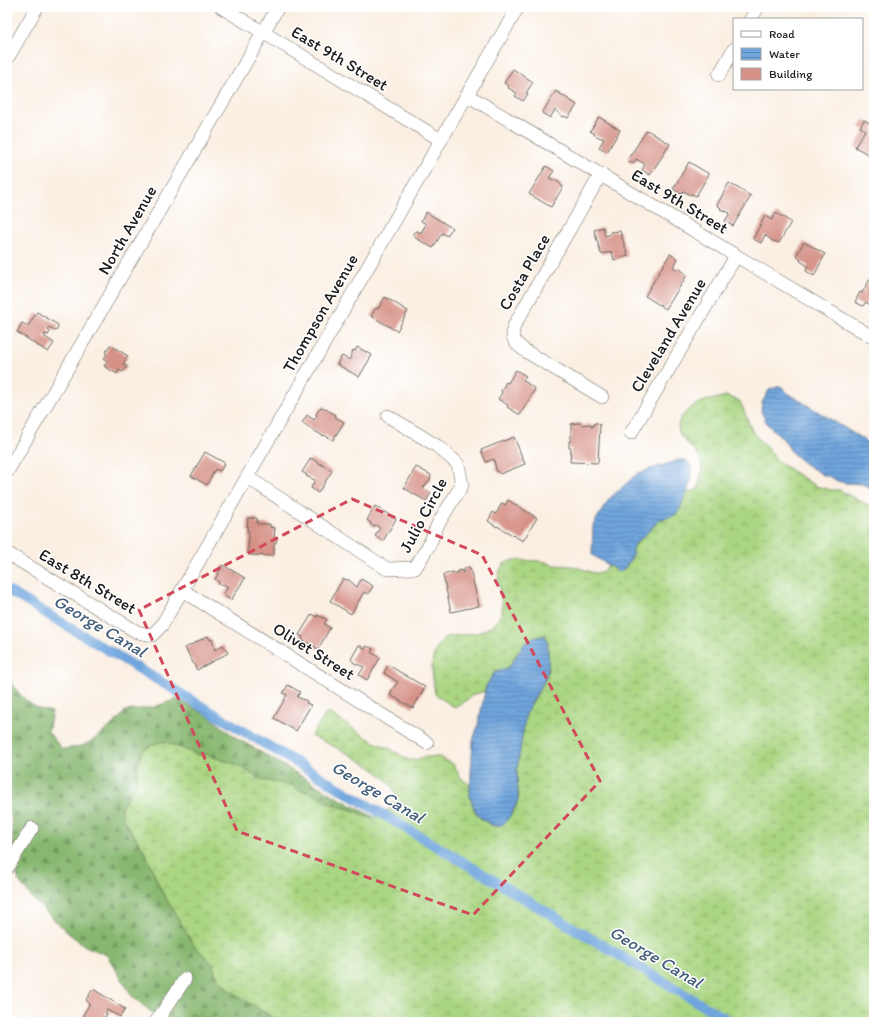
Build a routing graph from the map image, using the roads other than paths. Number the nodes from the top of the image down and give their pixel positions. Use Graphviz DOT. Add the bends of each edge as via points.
graph roads {
  1 [pos="38,7"];
  2 [pos="221,7"];
  3 [pos="278,7"];
  4 [pos="518,7"];
  5 [pos="758,7"];
  6 [pos="752,18"];
  7 [pos="264,32"];
  8 [pos="733,51"];
  9 [pos="7,59"];
  10 [pos="718,76"];
  11 [pos="467,95"];
  12 [pos="440,140"];
  13 [pos="601,174"];
  14 [pos="736,256"];
  15 [pos="874,338"];
  16 [pos="602,396"];
  17 [pos="388,416"];
  18 [pos="631,433"];
  19 [pos="7,472"];
  20 [pos="247,477"];
  21 [pos="7,553"];
  22 [pos="182,590"];
  23 [pos="152,635"];
  24 [pos="427,743"];
  25 [pos="32,828"];
  26 [pos="7,868"];
  27 [pos="186,979"];
  28 [pos="156,1022"];
  1 -- 9 [label="street"];
  2 -- 7 [label="street, East 9th Street"];
  3 -- 7 [label="street, North Avenue"];
  4 -- 11 [label="street, Thompson Avenue"];
  5 -- 6 [label="street"];
  7 -- 12 [label="street, East 9th Street"];
  7 -- 19 [label="street, North Avenue"];
  8 -- 10 [label="street"];
  11 -- 12 [label="street, Thompson Avenue"];
  11 -- 13 [label="street, East 9th Street"];
  12 -- 20 [label="street, Thompson Avenue"];
  13 -- 14 [label="street, East 9th Street"];
  13 -- 16 [label="street, Costa Place" via="512,333 516,345"];
  14 -- 15 [label="street, East 9th Street"];
  14 -- 18 [label="street, Cleveland Avenue"];
  17 -- 20 [label="street, Julio Circle" via="437,446 458,464 462,485 415,568 387,569"];
  20 -- 22 [label="street, Thompson Avenue"];
  21 -- 23 [label="street, East 8th Street" via="136,632"];
  22 -- 23 [label="street, Thompson Avenue" via="162,625"];
  22 -- 24 [label="street, Olivet Street"];
  25 -- 26 [label="street"];
  27 -- 28 [label="street"];
}
